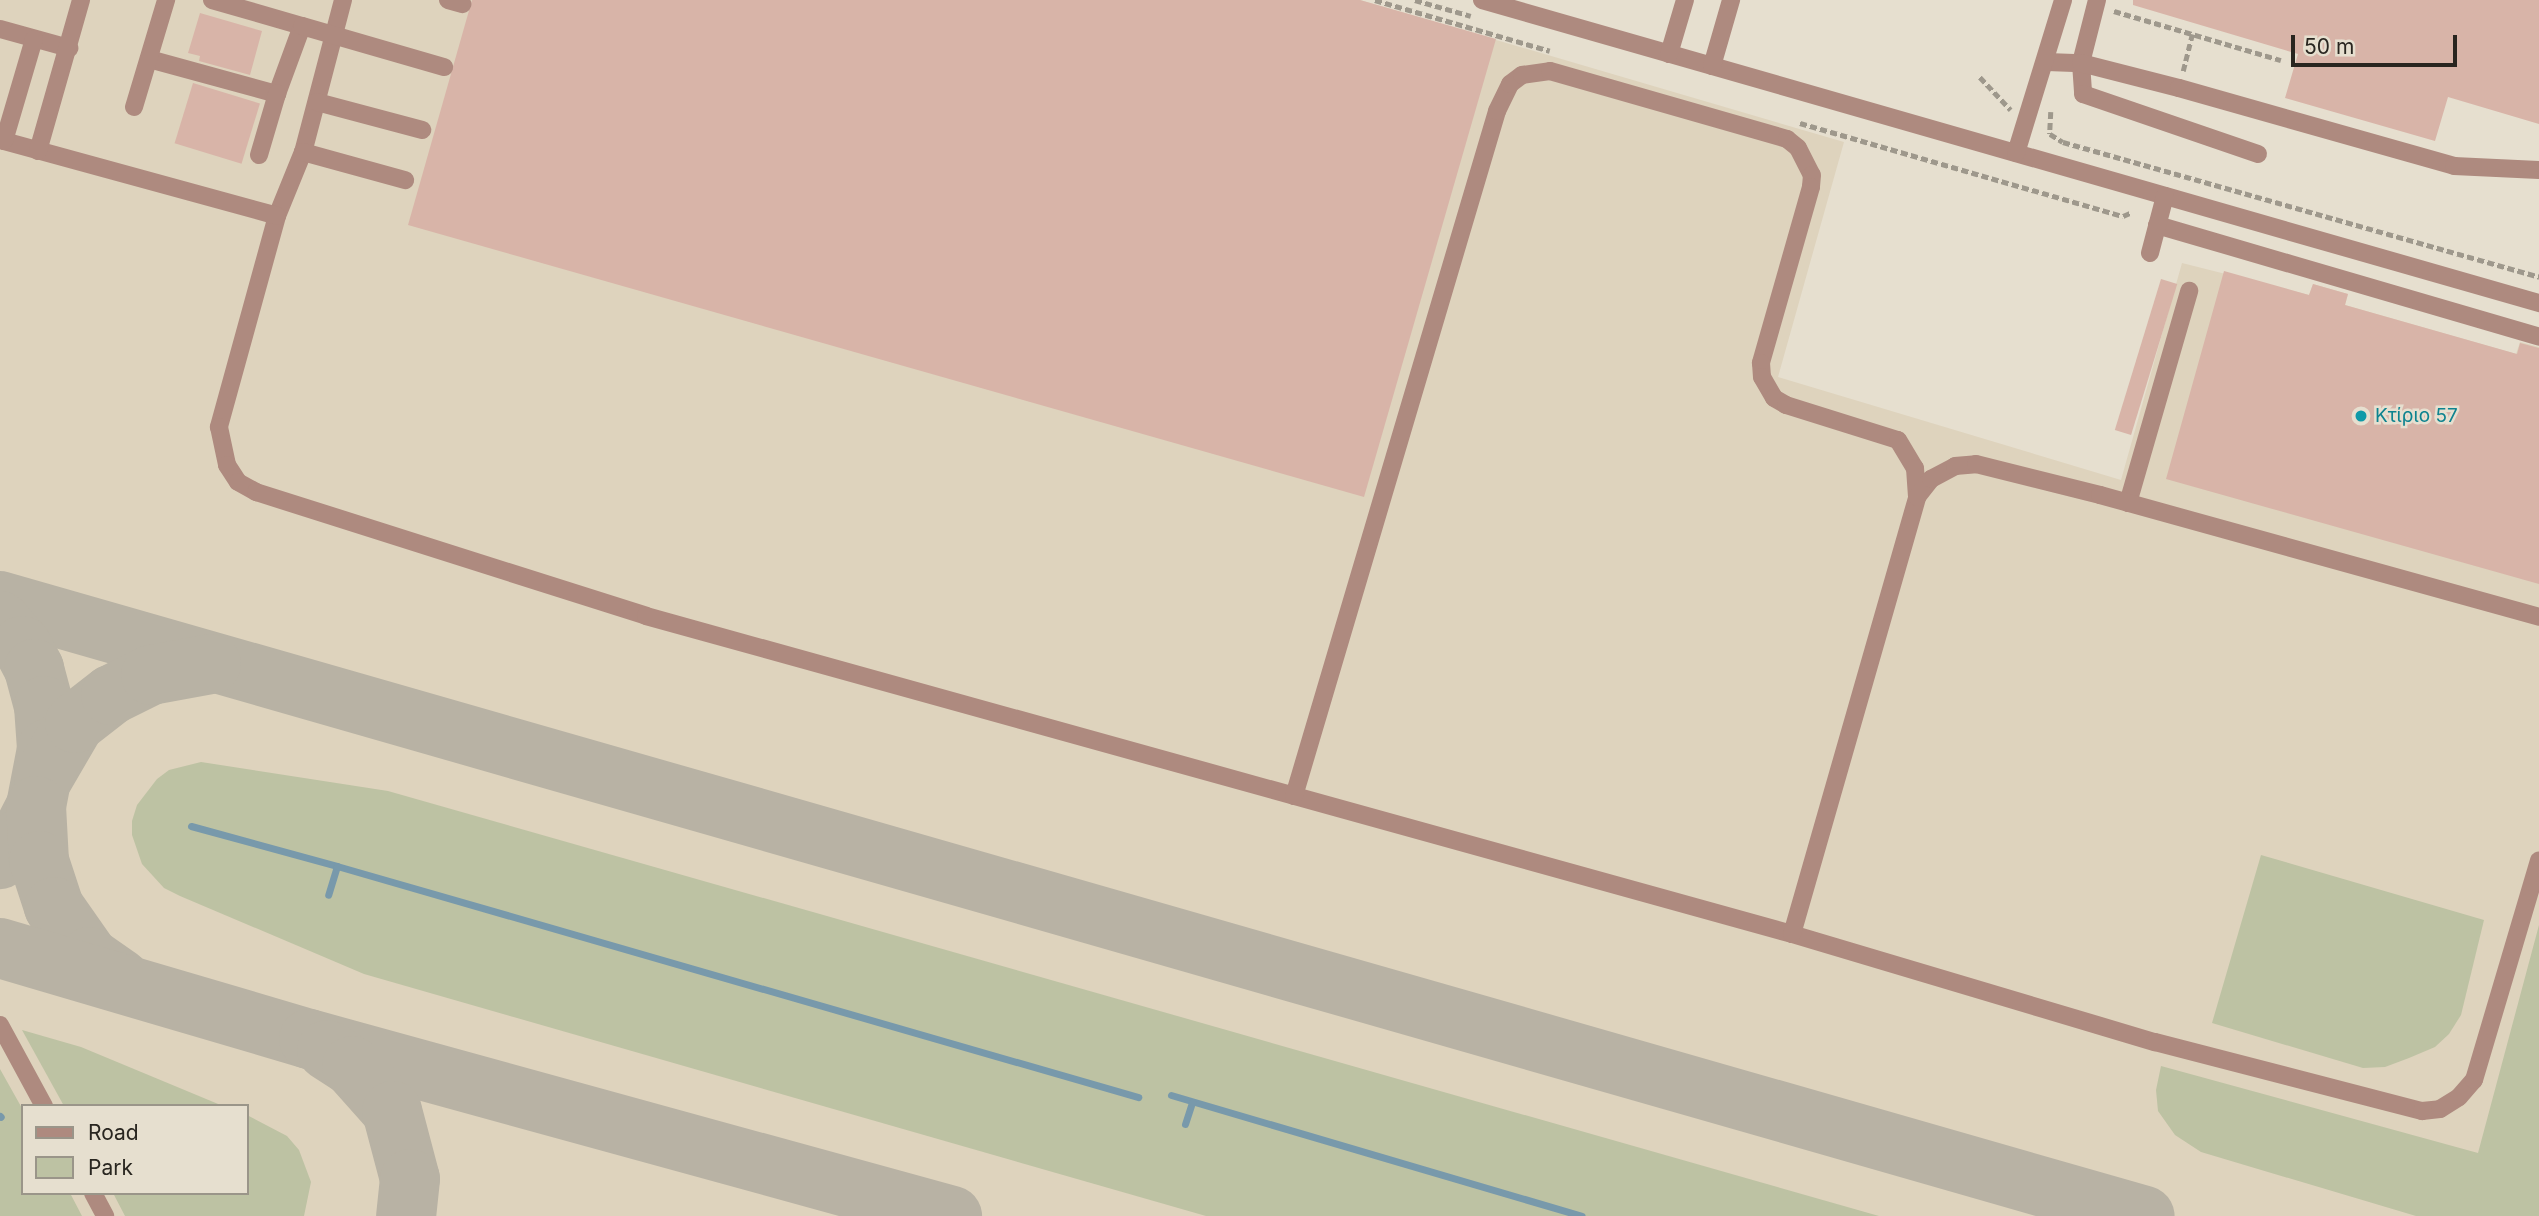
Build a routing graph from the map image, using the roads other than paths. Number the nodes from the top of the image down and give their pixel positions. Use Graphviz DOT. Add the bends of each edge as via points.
graph roads {
  1 [pos="82,0"];
  2 [pos="166,0"];
  3 [pos="212,0"];
  4 [pos="343,0"];
  5 [pos="1482,0"];
  6 [pos="1685,0"];
  7 [pos="1731,0"];
  8 [pos="2063,0"];
  9 [pos="2096,3"];
  10 [pos="302,26"];
  11 [pos="0,29"];
  12 [pos="333,36"];
  13 [pos="34,39"];
  14 [pos="69,48"];
  15 [pos="1670,54"];
  16 [pos="149,59"];
  17 [pos="2047,62"];
  18 [pos="2081,63"];
  19 [pos="1712,65"];
  20 [pos="444,67"];
  21 [pos="277,94"];
  22 [pos="317,102"];
  23 [pos="134,107"];
  24 [pos="422,130"];
  25 [pos="2,140"];
  26 [pos="38,151"];
  27 [pos="303,152"];
  28 [pos="2016,153"];
  29 [pos="2258,154"];
  30 [pos="259,155"];
  31 [pos="2539,170"];
  32 [pos="405,180"];
  33 [pos="2165,196"];
  34 [pos="277,216"];
  35 [pos="2157,225"];
  36 [pos="2150,253"];
  37 [pos="2189,291"];
  38 [pos="2539,303"];
  39 [pos="2539,337"];
  40 [pos="1917,497"];
  41 [pos="2128,503"];
  42 [pos="2539,617"];
  43 [pos="1294,796"];
  44 [pos="2539,860"];
  45 [pos="1792,934"];
  46 [pos="0,1025"];
  47 [pos="43,1104"];
  48 [pos="94,1195"];
  49 [pos="105,1216"];
  1 -- 14 [label="street"];
  2 -- 16 [label="street"];
  3 -- 10 [label="street"];
  4 -- 12 [label="street"];
  5 -- 15 [label="street"];
  6 -- 15 [label="street"];
  7 -- 19 [label="street"];
  8 -- 17 [label="street"];
  9 -- 18 [label="street"];
  10 -- 12 [label="street"];
  10 -- 21 [label="street"];
  11 -- 13 [label="street"];
  12 -- 20 [label="street"];
  12 -- 22 [label="street"];
  13 -- 14 [label="street"];
  13 -- 25 [label="street"];
  14 -- 26 [label="street"];
  15 -- 19 [label="street"];
  16 -- 21 [label="street"];
  16 -- 23 [label="street"];
  17 -- 18 [label="street"];
  17 -- 28 [label="street"];
  18 -- 29 [label="street" via="2080,88 2088,97"];
  18 -- 31 [label="street" via="2454,166"];
  19 -- 28 [label="street"];
  21 -- 30 [label="street"];
  22 -- 24 [label="street"];
  22 -- 27 [label="street"];
  25 -- 26 [label="street"];
  26 -- 34 [label="street"];
  27 -- 32 [label="street"];
  27 -- 34 [label="street"];
  28 -- 33 [label="street"];
  33 -- 35 [label="street"];
  33 -- 38 [label="street"];
  34 -- 43 [label="street" via="219,427 220,447 238,482 256,492 646,616"];
  35 -- 36 [label="street"];
  35 -- 39 [label="street"];
  37 -- 41 [label="street"];
  40 -- 41 [label="street" via="1940,472 1976,464"];
  40 -- 43 [label="street" via="1915,468 1898,440 1786,405 1774,398 1762,377 1761,363 1811,187 1812,175 1798,148 1787,139 1550,71 1522,75 1510,84 1497,111"];
  40 -- 45 [label="street"];
  41 -- 42 [label="street"];
  43 -- 45 [label="street"];
  44 -- 45 [label="street" via="2473,1080 2459,1097 2440,1109 2399,1107 2155,1042"];
  46 -- 47 [label="street"];
  48 -- 49 [label="street"];
}
